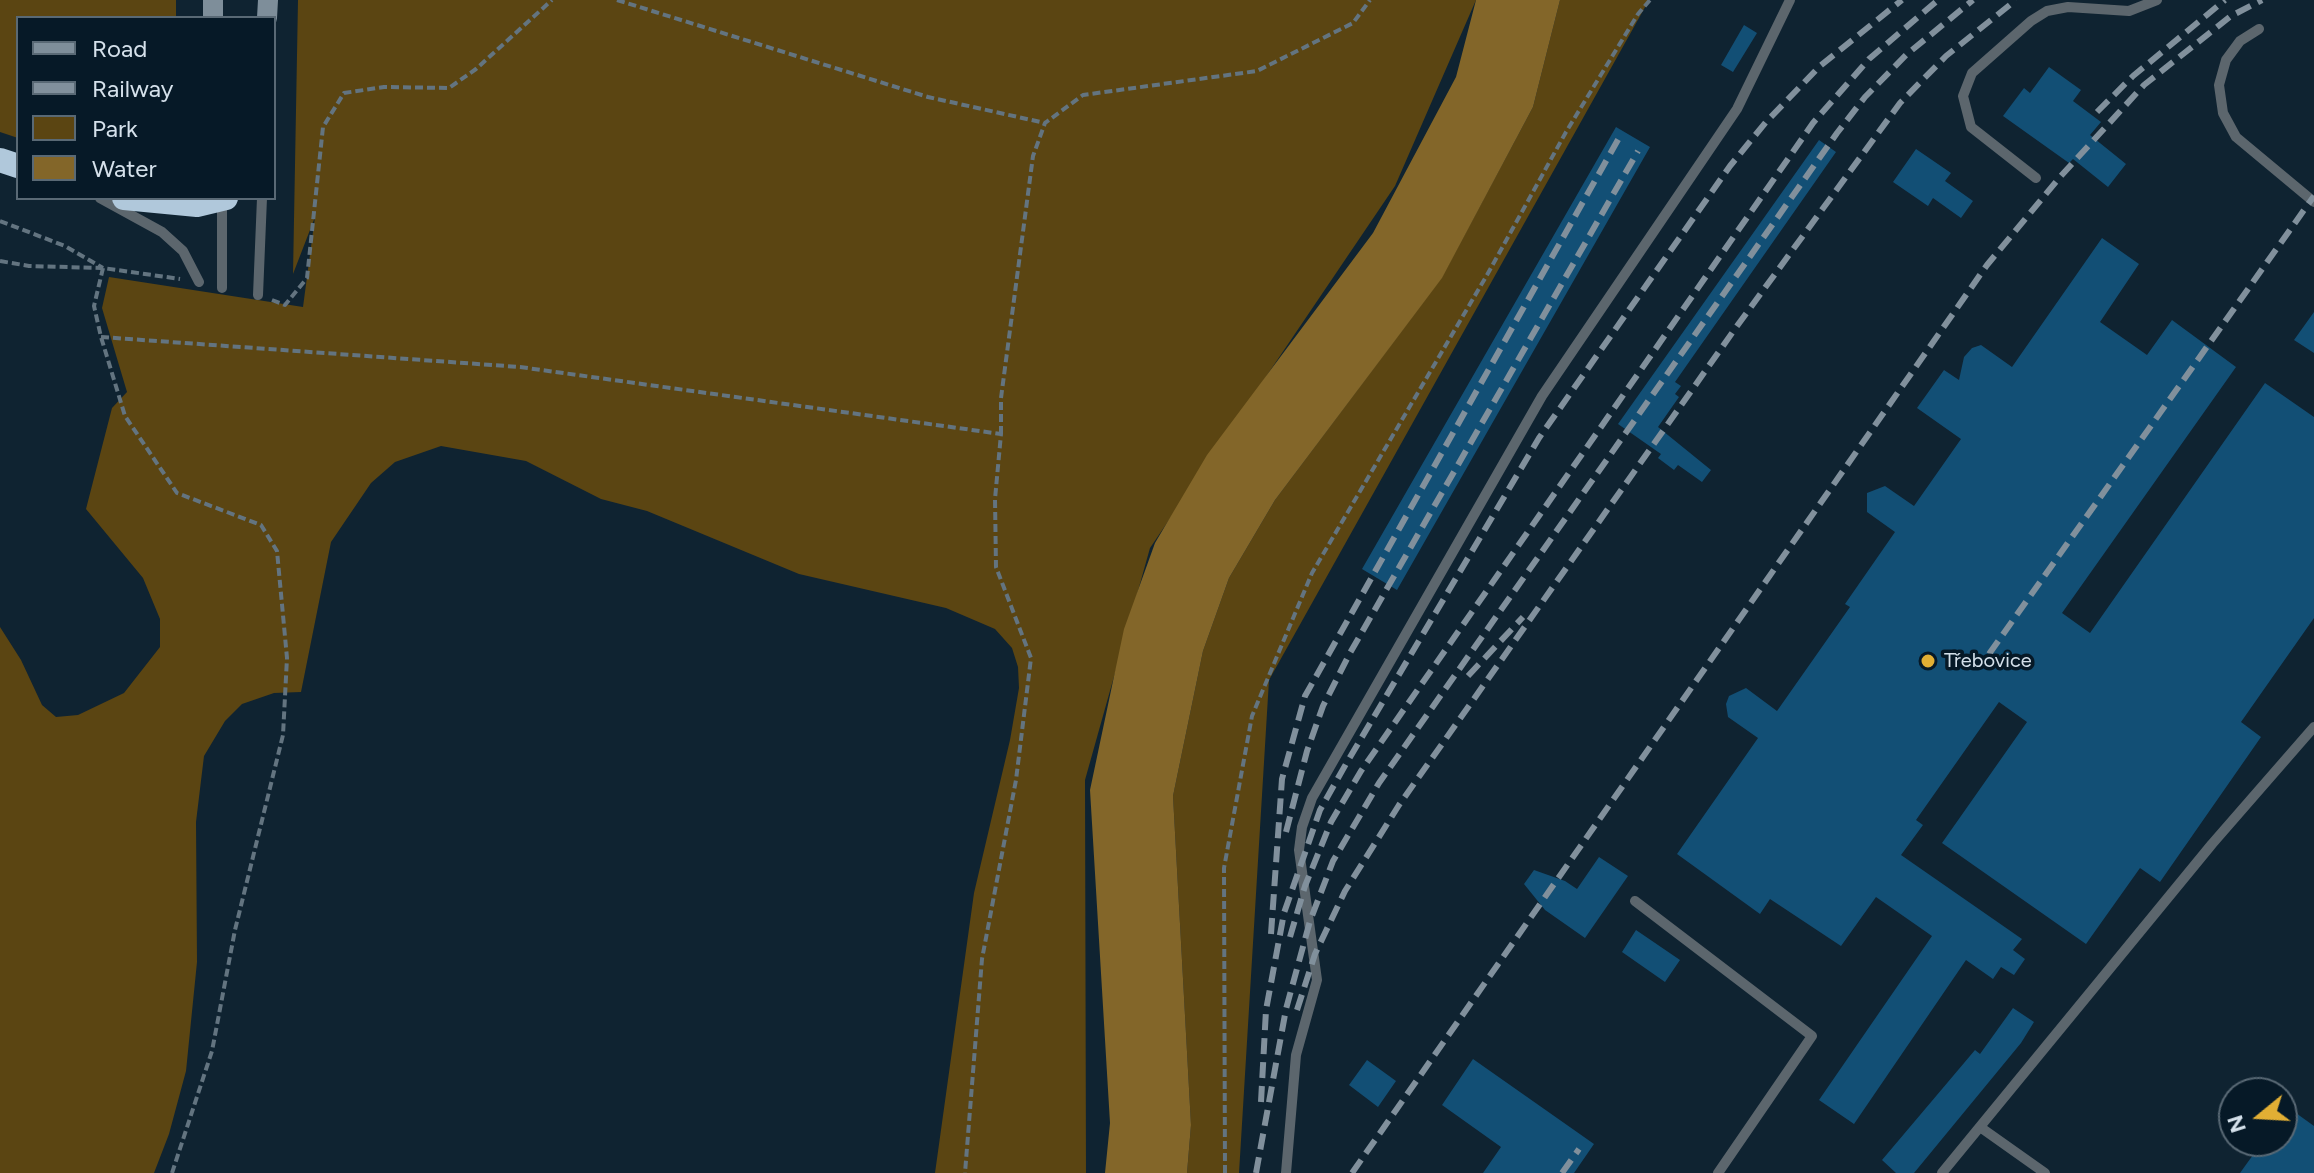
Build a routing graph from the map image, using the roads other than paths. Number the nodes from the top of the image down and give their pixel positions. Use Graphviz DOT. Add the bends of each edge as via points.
graph roads {
  1 [pos="1790,0"];
  2 [pos="2157,0"];
  3 [pos="2259,29"];
  4 [pos="2036,178"];
  5 [pos="104,200"];
  6 [pos="145,200"];
  7 [pos="219,200"];
  8 [pos="223,200"];
  9 [pos="262,200"];
  10 [pos="2314,202"];
  11 [pos="199,282"];
  12 [pos="222,288"];
  13 [pos="258,295"];
  14 [pos="2314,727"];
  15 [pos="1635,901"];
  16 [pos="1980,1127"];
  17 [pos="1286,1173"];
  18 [pos="1718,1173"];
  19 [pos="1942,1173"];
  20 [pos="2045,1173"];
  1 -- 17 [label="lane" via="1737,109 1542,396 1312,798 1299,850 1317,980 1296,1055"];
  2 -- 4 [label="lane" via="2129,11 2047,11 1972,73 1963,96 1971,127"];
  3 -- 10 [label="lane" via="2240,41 2226,60 2219,85 2223,113 2236,137"];
  5 -- 11 [label="lane" via="162,232 183,251"];
  6 -- 7 [label="highway" via="197,205"];
  8 -- 12 [label="lane"];
  9 -- 13 [label="lane"];
  14 -- 16 [label="lane"];
  15 -- 18 [label="lane" via="1812,1036"];
  16 -- 19 [label="lane"];
  16 -- 20 [label="lane"];
}
